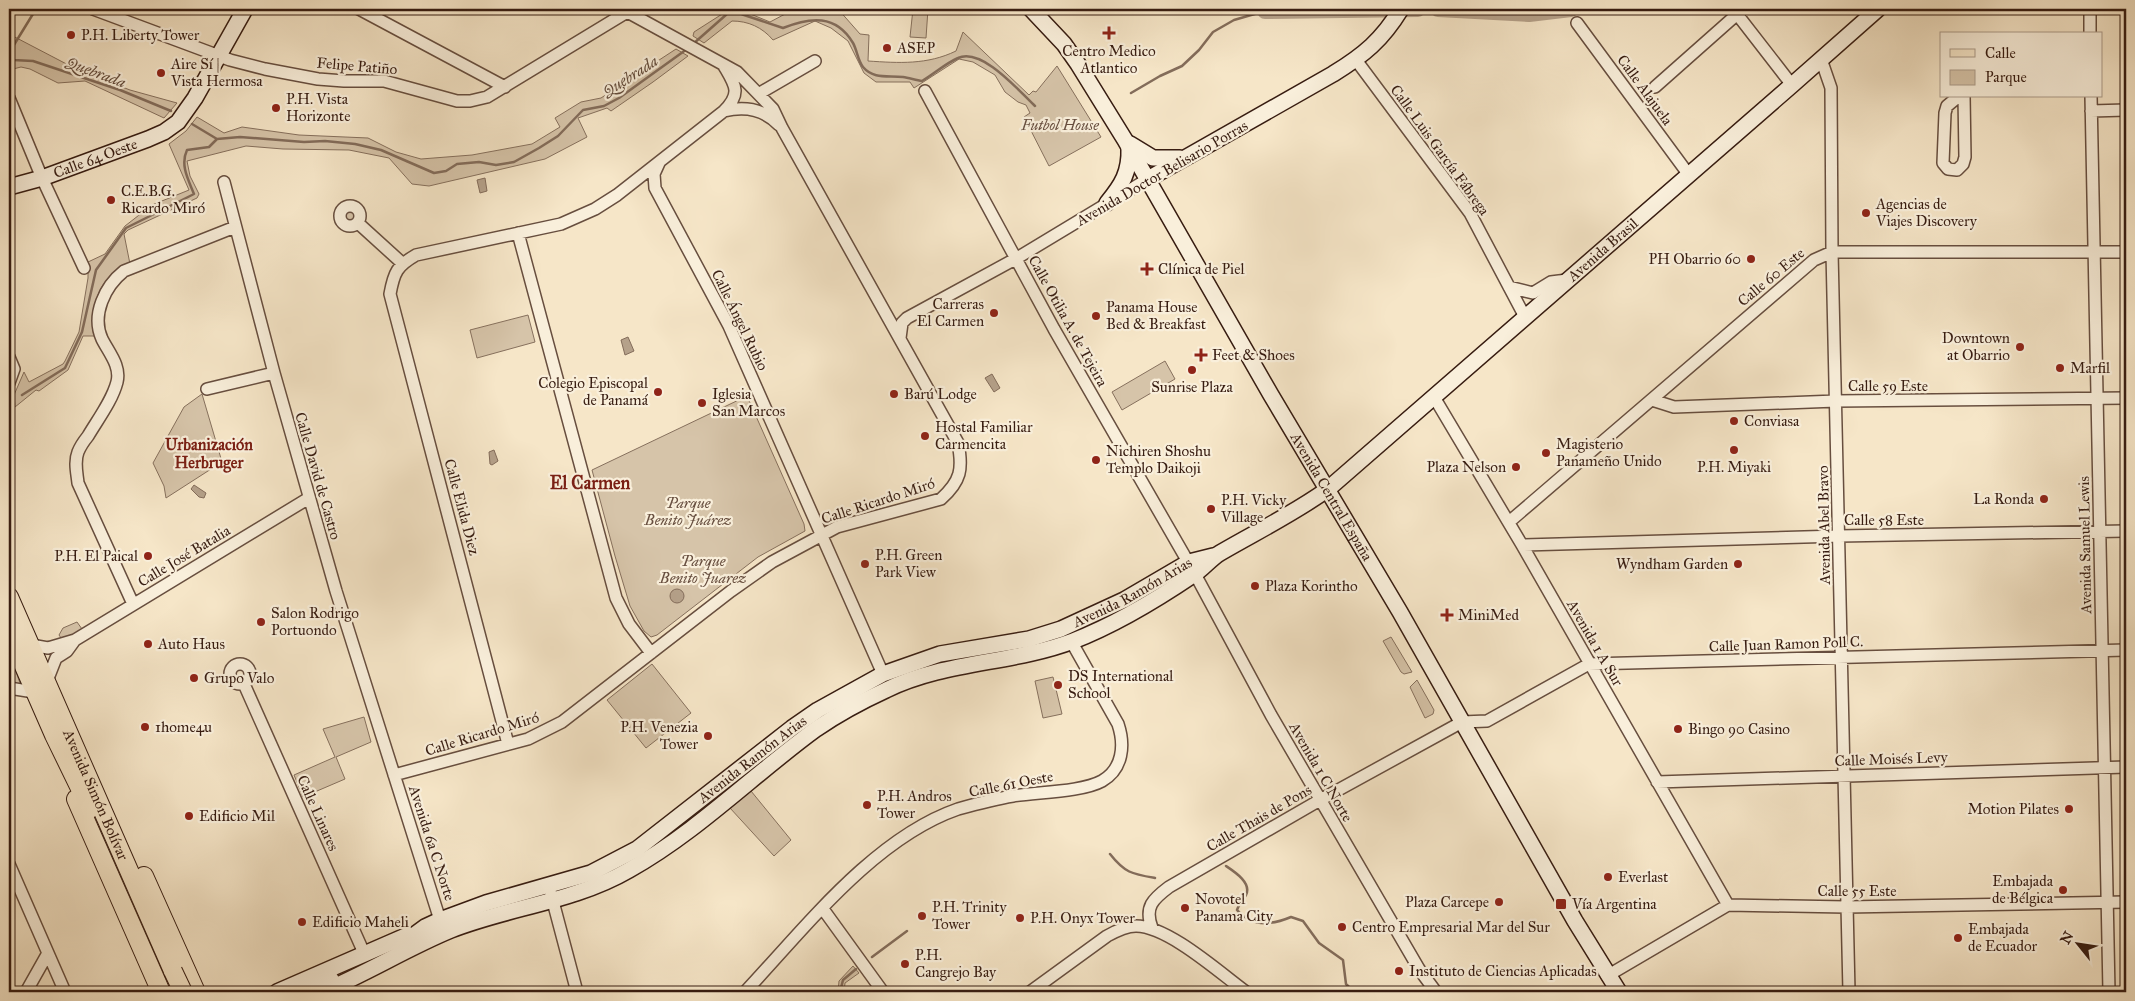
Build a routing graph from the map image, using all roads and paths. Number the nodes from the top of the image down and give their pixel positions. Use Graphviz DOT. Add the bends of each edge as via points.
graph roads {
  1 [pos="93,9"];
  2 [pos="245,9"];
  3 [pos="359,9"];
  4 [pos="1031,9"];
  5 [pos="1401,9"];
  6 [pos="1876,9"];
  7 [pos="2090,9"];
  8 [pos="627,10"];
  9 [pos="1738,10"];
  10 [pos="1577,23"];
  11 [pos="2090,32"];
  12 [pos="219,56"];
  13 [pos="1821,59"];
  14 [pos="1356,60"];
  15 [pos="815,61"];
  16 [pos="724,66"];
  17 [pos="505,86"];
  18 [pos="1655,86"];
  19 [pos="1792,86"];
  20 [pos="925,92"];
  21 [pos="760,93"];
  22 [pos="9,98"];
  23 [pos="1957,98"];
  24 [pos="1964,98"];
  25 [pos="2091,98"];
  26 [pos="2126,110"];
  27 [pos="724,111"];
  28 [pos="2091,111"];
  29 [pos="782,128"];
  30 [pos="1127,143"];
  31 [pos="1186,158"];
  32 [pos="660,161"];
  33 [pos="1689,175"];
  34 [pos="42,178"];
  35 [pos="1148,179"];
  36 [pos="224,182"];
  37 [pos="9,187"];
  38 [pos="627,187"];
  39 [pos="655,188"];
  40 [pos="1108,203"];
  41 [pos="358,223"];
  42 [pos="235,227"];
  43 [pos="518,233"];
  44 [pos="1832,252"];
  45 [pos="2126,252"];
  46 [pos="2093,253"];
  47 [pos="1017,258"];
  48 [pos="402,263"];
  49 [pos="84,268"];
  50 [pos="1568,280"];
  51 [pos="1509,287"];
  52 [pos="885,310"];
  53 [pos="1525,317"];
  54 [pos="907,318"];
  55 [pos="900,338"];
  56 [pos="9,357"];
  57 [pos="274,373"];
  58 [pos="9,383"];
  59 [pos="207,389"];
  60 [pos="1434,397"];
  61 [pos="2096,398"];
  62 [pos="2126,398"];
  63 [pos="1652,400"];
  64 [pos="1836,401"];
  65 [pos="1328,489"];
  66 [pos="309,498"];
  67 [pos="1508,522"];
  68 [pos="837,527"];
  69 [pos="2126,531"];
  70 [pos="2100,532"];
  71 [pos="820,536"];
  72 [pos="1840,536"];
  73 [pos="1522,545"];
  74 [pos="827,551"];
  75 [pos="1192,568"];
  76 [pos="9,596"];
  77 [pos="133,604"];
  78 [pos="75,640"];
  79 [pos="1071,642"];
  80 [pos="16,645"];
  81 [pos="2102,650"];
  82 [pos="2126,650"];
  83 [pos="651,653"];
  84 [pos="1841,658"];
  85 [pos="1589,664"];
  86 [pos="882,674"];
  87 [pos="244,684"];
  88 [pos="40,687"];
  89 [pos="9,688"];
  90 [pos="874,696"];
  91 [pos="1462,722"];
  92 [pos="508,744"];
  93 [pos="2104,767"];
  94 [pos="2126,767"];
  95 [pos="394,775"];
  96 [pos="1844,775"];
  97 [pos="1657,782"];
  98 [pos="717,797"];
  99 [pos="1320,800"];
  100 [pos="9,864"];
  101 [pos="548,885"];
  102 [pos="552,900"];
  103 [pos="2107,902"];
  104 [pos="2126,902"];
  105 [pos="1728,905"];
  106 [pos="1846,907"];
  107 [pos="823,910"];
  108 [pos="440,920"];
  109 [pos="425,927"];
  110 [pos="1152,928"];
  111 [pos="424,943"];
  112 [pos="48,953"];
  113 [pos="364,953"];
  114 [pos="1607,976"];
  115 [pos="167,977"];
  116 [pos="26,992"];
  117 [pos="65,992"];
  118 [pos="172,992"];
  119 [pos="183,992"];
  120 [pos="196,992"];
  121 [pos="277,992"];
  122 [pos="302,992"];
  123 [pos="322,992"];
  124 [pos="347,992"];
  125 [pos="577,992"];
  126 [pos="745,992"];
  127 [pos="883,992"];
  128 [pos="1030,992"];
  129 [pos="1246,992"];
  130 [pos="1436,992"];
  131 [pos="1619,992"];
  132 [pos="1849,992"];
  133 [pos="2109,992"];
  1 -- 12 [label="street, Felipe Patiño"];
  2 -- 12 [label="main road"];
  3 -- 17 [label="street"];
  4 -- 30 [label="main road, Avenida Central España" via="1064,44"];
  5 -- 14 [label="main road, Avenida Doctor Belisario Porras" via="1370,49"];
  6 -- 13 [label="main road, Avenida Brasil"];
  7 -- 11 [label="street"];
  8 -- 16 [label="street, Calle Ricardo Miró"];
  8 -- 17 [label="street, Felipe Patiño"];
  9 -- 18 [label="street"];
  9 -- 19 [label="street"];
  10 -- 33 [label="street, Calle Alajuela"];
  12 -- 17 [label="street, Felipe Patiño" via="318,79 384,81 457,101 487,97"];
  12 -- 34 [label="main road, Calle 64 Oeste" via="178,122 164,132"];
  13 -- 19 [label="main road, Avenida Brasil"];
  13 -- 44 [label="street, Avenida Abel Bravo" via="1831,88"];
  14 -- 31 [label="main road, Avenida Doctor Belisario Porras"];
  14 -- 51 [label="street, Calle Luis García Fábrega" via="1470,213"];
  15 -- 21 [label="street"];
  16 -- 21 [label="street, Calle Ricardo Miró" via="737,72"];
  16 -- 27 [label="street" via="733,81 736,96"];
  19 -- 33 [label="main road, Avenida Brasil"];
  20 -- 47 [label="street, Calle Otilia A. de Tejeira"];
  21 -- 29 [label="street, Calle Ricardo Miró" via="774,109"];
  22 -- 34 [label="street"];
  23 -- 24 [label="street" via="1947,106 1945,113 1943,163 1948,169 1957,170 1964,164 1965,157"];
  25 -- 28 [label="street, Avenida Samuel Lewis"];
  26 -- 28 [label="street"];
  27 -- 29 [label="street" via="757,110"];
  27 -- 32 [label="street"];
  28 -- 46 [label="street, Avenida Samuel Lewis"];
  29 -- 52 [label="street, Calle Ricardo Miró"];
  30 -- 31 [label="main road" via="1153,158"];
  30 -- 35 [label="main road, Avenida Central España"];
  30 -- 40 [label="main road" via="1129,164 1125,178"];
  31 -- 35 [label="main road, Avenida Doctor Belisario Porras"];
  32 -- 38 [label="street"];
  32 -- 39 [label="street" via="654,174"];
  33 -- 50 [label="main road, Avenida Brasil"];
  34 -- 37 [label="main road, Calle 64 Oeste"];
  34 -- 49 [label="street"];
  35 -- 40 [label="street, Avenida Doctor Belisario Porras"];
  35 -- 65 [label="main road, Avenida Central España"];
  36 -- 42 [label="street, Calle David de Castro"];
  38 -- 39 [label="street"];
  38 -- 43 [label="street" via="595,209 561,224"];
  39 -- 71 [label="street, Calle Ángel Rubio" via="729,326"];
  40 -- 47 [label="street, Avenida Doctor Belisario Porras"];
  41 -- 48 [label="street"];
  42 -- 57 [label="street, Calle David de Castro"];
  42 -- 77 [label="street" via="124,271 107,289 100,305 101,337 114,360 117,381 111,398 78,452 78,483"];
  43 -- 48 [label="street" via="428,251"];
  43 -- 83 [label="street" via="616,598 629,624"];
  44 -- 46 [label="street, Calle 60 Este"];
  44 -- 63 [label="street, Calle 60 Este" via="1801,269"];
  44 -- 64 [label="street, Avenida Abel Bravo"];
  45 -- 46 [label="street, Calle 60 Este"];
  46 -- 61 [label="street, Avenida Samuel Lewis"];
  47 -- 54 [label="street, Avenida Doctor Belisario Porras"];
  47 -- 75 [label="street, Calle Otilia A. de Tejeira" via="1054,329"];
  48 -- 92 [label="street, Calle Elida Diez" via="393,276 390,294"];
  50 -- 51 [label="street" via="1551,282 1533,293"];
  50 -- 53 [label="main road, Avenida Brasil"];
  51 -- 53 [label="street, Calle Luis García Fábrega"];
  52 -- 54 [label="street"];
  52 -- 55 [label="street, Calle Ricardo Miró"];
  53 -- 60 [label="main road, Avenida Brasil"];
  54 -- 55 [label="street" via="902,323"];
  55 -- 68 [label="street, Calle Ricardo Miró" via="958,444 962,461 959,477 941,499"];
  56 -- 58 [label="street" via="14,369"];
  57 -- 59 [label="street"];
  57 -- 66 [label="street, Calle David de Castro"];
  60 -- 65 [label="main road, Avenida Brasil"];
  60 -- 67 [label="street, Avenida 1 A Sur"];
  61 -- 62 [label="street, Calle 59 Este"];
  61 -- 64 [label="street, Calle 59 Este"];
  61 -- 70 [label="street, Avenida Samuel Lewis"];
  63 -- 64 [label="street, Calle 59 Este" via="1674,407"];
  63 -- 67 [label="street, Calle 60 Este"];
  64 -- 72 [label="street, Avenida Abel Bravo"];
  65 -- 75 [label="main road, Avenida Ramón Arias" via="1301,508"];
  65 -- 91 [label="main road, Avenida Central España"];
  66 -- 77 [label="street, Calle José Batalia"];
  66 -- 95 [label="street, Calle David de Castro"];
  67 -- 73 [label="street, Avenida 1 A Sur"];
  68 -- 71 [label="street, Calle Ricardo Miró"];
  68 -- 74 [label="street"];
  69 -- 70 [label="street, Calle 58 Este"];
  70 -- 72 [label="street, Calle 58 Este"];
  70 -- 81 [label="street, Avenida Samuel Lewis"];
  71 -- 74 [label="street, Calle Ángel Rubio"];
  71 -- 83 [label="street, Calle Ricardo Miró" via="772,562"];
  72 -- 73 [label="street, Calle 58 Este"];
  72 -- 84 [label="street, Avenida Abel Bravo"];
  73 -- 85 [label="street, Avenida 1 A Sur"];
  74 -- 86 [label="street, Calle Ángel Rubio"];
  75 -- 79 [label="main road, Avenida Ramón Arias" via="1099,629"];
  75 -- 86 [label="main road, Avenida Ramón Arias" via="1061,629 1029,639 940,654"];
  75 -- 99 [label="street, Avenida 1 C Norte"];
  76 -- 80 [label="main road, Avenida Simón Bolívar"];
  77 -- 78 [label="street, Calle José Batalia"];
  78 -- 80 [label="street, Calle José Batalia" via="48,648"];
  78 -- 88 [label="street, Calle José Batalia" via="68,651 56,658"];
  79 -- 90 [label="main road, Avenida Ramón Arias" via="1036,652 951,667 897,684"];
  79 -- 107 [label="street, Calle 61 Oeste" via="1118,724 1122,749 1113,772 1102,781 1084,786 988,801 939,817 906,834 885,850"];
  80 -- 88 [label="main road, Avenida Simón Bolívar"];
  81 -- 82 [label="street, Calle Juan Ramon Poll C."];
  81 -- 84 [label="street, Calle Juan Ramon Poll C."];
  81 -- 93 [label="street, Avenida Samuel Lewis"];
  83 -- 92 [label="street, Calle Ricardo Miró" via="562,722 544,733"];
  84 -- 85 [label="street, Calle Juan Ramon Poll C."];
  84 -- 96 [label="street, Avenida Abel Bravo"];
  85 -- 91 [label="street, Calle Juan Ramon Poll C." via="1488,721"];
  85 -- 97 [label="street, Avenida 1 A Sur"];
  86 -- 90 [label="main road" via="883,684"];
  86 -- 98 [label="main road, Avenida Ramón Arias" via="818,710"];
  87 -- 113 [label="street, Calle Linares"];
  88 -- 89 [label="street"];
  88 -- 115 [label="main road, Avenida Simón Bolívar" via="60,747"];
  88 -- 115 [label="main road, Avenida Simón Bolívar" via="61,713"];
  90 -- 98 [label="main road, Avenida Ramón Arias" via="816,729"];
  91 -- 99 [label="street, Calle Thais de Pons"];
  91 -- 114 [label="main road, Avenida Central España"];
  92 -- 95 [label="street, Calle Ricardo Miró"];
  93 -- 94 [label="street, Calle Moisés Levy"];
  93 -- 96 [label="street, Calle Moisés Levy"];
  93 -- 103 [label="street, Avenida Samuel Lewis"];
  95 -- 108 [label="street, Avenida 6a C Norte"];
  96 -- 97 [label="street, Calle Moisés Levy"];
  96 -- 106 [label="street, Avenida Abel Bravo"];
  97 -- 105 [label="street, Avenida 1 A Sur"];
  98 -- 101 [label="main road, Avenida Ramón Arias" via="638,849 591,873"];
  98 -- 102 [label="main road, Avenida Ramón Arias" via="644,862 602,884"];
  99 -- 110 [label="street, Calle Thais de Pons" via="1158,895 1149,906 1148,918"];
  99 -- 130 [label="street, Avenida 1 C Norte" via="1419,969"];
  100 -- 112 [label="street"];
  101 -- 102 [label="street"];
  101 -- 108 [label="main road, Avenida Ramón Arias"];
  102 -- 111 [label="main road, Avenida Ramón Arias" via="485,918"];
  102 -- 125 [label="street"];
  103 -- 104 [label="street, Calle 55 Este"];
  103 -- 106 [label="street, Calle 55 Este"];
  103 -- 133 [label="street, Avenida Samuel Lewis"];
  105 -- 106 [label="street, Calle 55 Este"];
  105 -- 114 [label="street"];
  106 -- 132 [label="street, Avenida Abel Bravo"];
  107 -- 126 [label="street, Calle 61 Oeste"];
  107 -- 127 [label="street"];
  108 -- 109 [label="main road, Avenida Ramón Arias"];
  109 -- 113 [label="main road"];
  109 -- 122 [label="main road, Avenida Ramón Arias" via="392,950"];
  110 -- 128 [label="street" via="1130,927 1107,936"];
  110 -- 129 [label="street" via="1190,950"];
  111 -- 123 [label="main road, Avenida Ramón Arias"];
  111 -- 124 [label="main road" via="380,975"];
  112 -- 116 [label="street"];
  112 -- 117 [label="street"];
  113 -- 121 [label="main road"];
  114 -- 131 [label="main road, Avenida Central España"];
  115 -- 118 [label="main road, Avenida Simón Bolívar"];
  115 -- 119 [label="main road, Avenida Simón Bolívar, bridge"];
  115 -- 120 [label="main road"];
}
